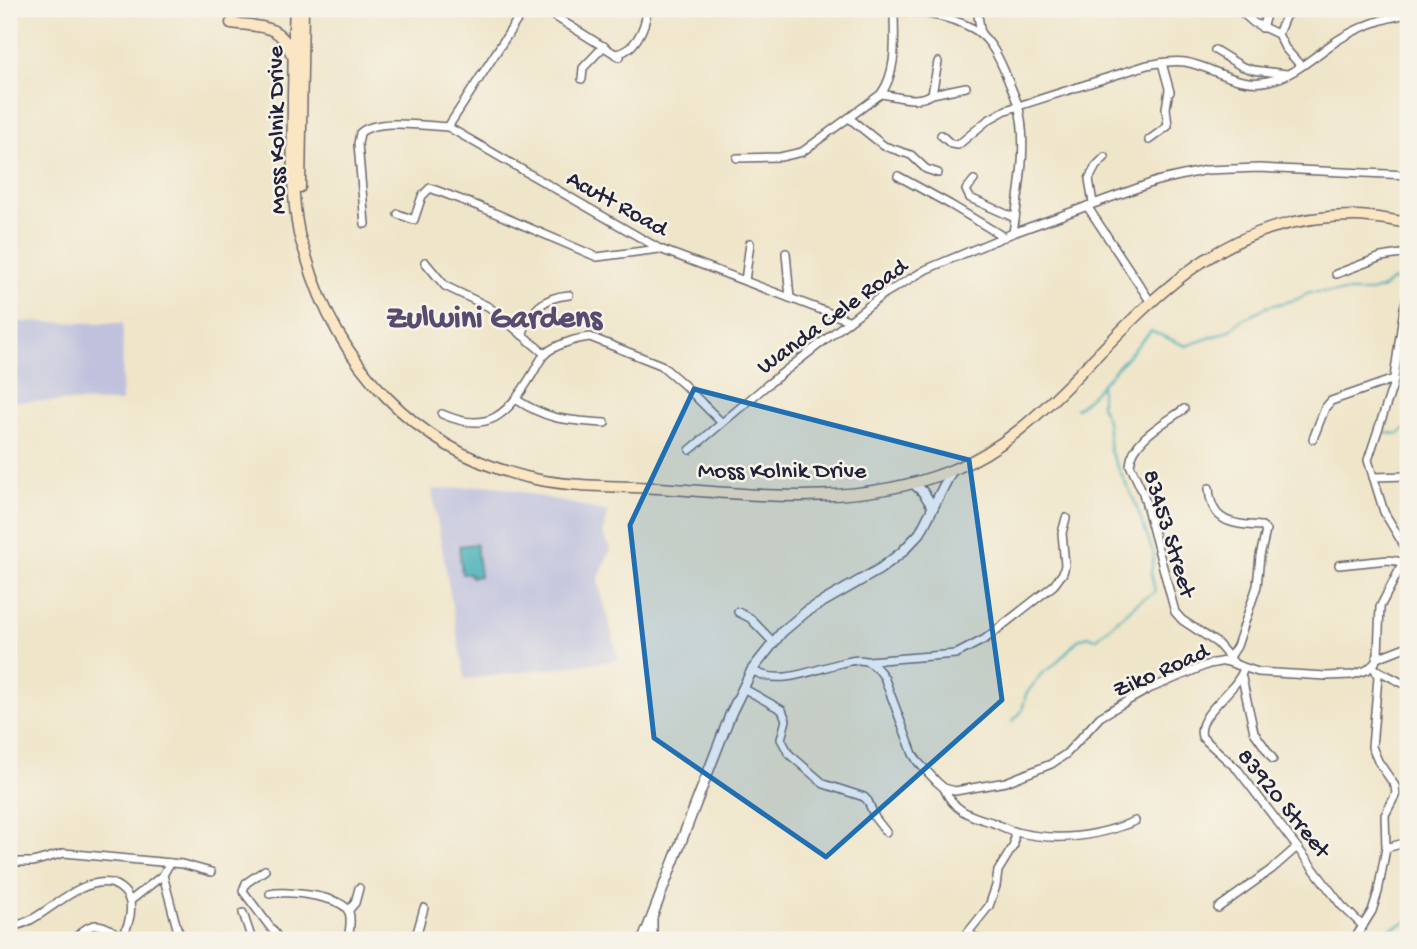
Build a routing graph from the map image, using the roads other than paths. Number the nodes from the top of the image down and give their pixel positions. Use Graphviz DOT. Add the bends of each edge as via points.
graph roads {
  1 [pos="271,9"];
  2 [pos="295,9"];
  3 [pos="303,9"];
  4 [pos="527,9"];
  5 [pos="543,9"];
  6 [pos="647,9"];
  7 [pos="856,9"];
  8 [pos="953,9"];
  9 [pos="977,9"];
  10 [pos="1238,9"];
  11 [pos="1268,9"];
  12 [pos="1293,9"];
  13 [pos="894,10"];
  14 [pos="257,12"];
  15 [pos="1408,14"];
  16 [pos="950,19"];
  17 [pos="231,23"];
  18 [pos="1262,28"];
  19 [pos="981,34"];
  20 [pos="1278,34"];
  21 [pos="604,46"];
  22 [pos="1215,50"];
  23 [pos="294,60"];
  24 [pos="938,62"];
  25 [pos="1162,63"];
  26 [pos="1300,66"];
  27 [pos="1288,75"];
  28 [pos="582,79"];
  29 [pos="966,87"];
  30 [pos="1169,90"];
  31 [pos="881,93"];
  32 [pos="932,94"];
  33 [pos="1172,100"];
  34 [pos="1018,106"];
  35 [pos="849,118"];
  36 [pos="447,127"];
  37 [pos="940,135"];
  38 [pos="1149,140"];
  39 [pos="1105,157"];
  40 [pos="737,158"];
  41 [pos="938,173"];
  42 [pos="1408,174"];
  43 [pos="898,176"];
  44 [pos="974,180"];
  45 [pos="1090,205"];
  46 [pos="398,214"];
  47 [pos="1015,218"];
  48 [pos="365,223"];
  49 [pos="1408,223"];
  50 [pos="1013,233"];
  51 [pos="1004,237"];
  52 [pos="750,243"];
  53 [pos="660,249"];
  54 [pos="304,250"];
  55 [pos="786,253"];
  56 [pos="1408,253"];
  57 [pos="425,262"];
  58 [pos="1336,274"];
  59 [pos="745,281"];
  60 [pos="1408,293"];
  61 [pos="569,295"];
  62 [pos="790,298"];
  63 [pos="1150,301"];
  64 [pos="848,320"];
  65 [pos="522,335"];
  66 [pos="1404,345"];
  67 [pos="545,354"];
  68 [pos="1394,379"];
  69 [pos="517,400"];
  70 [pos="1184,409"];
  71 [pos="442,414"];
  72 [pos="721,422"];
  73 [pos="605,423"];
  74 [pos="1314,439"];
  75 [pos="690,450"];
  76 [pos="952,470"];
  77 [pos="1408,476"];
  78 [pos="1373,477"];
  79 [pos="913,483"];
  80 [pos="1209,488"];
  81 [pos="933,507"];
  82 [pos="1066,518"];
  83 [pos="1407,549"];
  84 [pos="1404,562"];
  85 [pos="1339,565"];
  86 [pos="738,612"];
  87 [pos="773,642"];
  88 [pos="1408,646"];
  89 [pos="1230,657"];
  90 [pos="1377,659"];
  91 [pos="867,661"];
  92 [pos="1235,664"];
  93 [pos="1244,668"];
  94 [pos="1373,668"];
  95 [pos="752,670"];
  96 [pos="1241,677"];
  97 [pos="1408,686"];
  98 [pos="743,688"];
  99 [pos="1273,759"];
  100 [pos="944,788"];
  101 [pos="1135,821"];
  102 [pos="1014,831"];
  103 [pos="886,832"];
  104 [pos="1408,842"];
  105 [pos="1297,846"];
  106 [pos="1386,848"];
  107 [pos="9,862"];
  108 [pos="170,863"];
  109 [pos="265,870"];
  110 [pos="211,872"];
  111 [pos="163,875"];
  112 [pos="359,888"];
  113 [pos="270,894"];
  114 [pos="130,901"];
  115 [pos="424,908"];
  116 [pos="1218,908"];
  117 [pos="348,911"];
  118 [pos="243,913"];
  119 [pos="653,914"];
  120 [pos="9,925"];
  121 [pos="1363,926"];
  122 [pos="968,933"];
  123 [pos="122,939"];
  124 [pos="73,940"];
  125 [pos="183,940"];
  126 [pos="252,940"];
  127 [pos="280,940"];
  128 [pos="348,940"];
  129 [pos="415,940"];
  130 [pos="643,940"];
  131 [pos="653,940"];
  132 [pos="962,940"];
  133 [pos="980,940"];
  134 [pos="1354,940"];
  1 -- 14 [label="main road"];
  2 -- 23 [label="main road, Moss Kolnik Drive"];
  3 -- 54 [label="main road, Moss Kolnik Drive" via="300,162"];
  4 -- 36 [label="street"];
  5 -- 21 [label="street"];
  6 -- 21 [label="street" via="633,45 617,55"];
  7 -- 13 [label="street"];
  8 -- 16 [label="street"];
  9 -- 19 [label="street"];
  10 -- 18 [label="street"];
  11 -- 18 [label="street"];
  12 -- 20 [label="street"];
  13 -- 16 [label="street"];
  13 -- 31 [label="street" via="894,62"];
  15 -- 26 [label="street" via="1353,32"];
  16 -- 19 [label="street"];
  17 -- 23 [label="main road" via="278,32"];
  18 -- 20 [label="street"];
  19 -- 34 [label="street" via="994,51"];
  20 -- 26 [label="street"];
  21 -- 28 [label="street" via="583,68"];
  22 -- 27 [label="street" via="1241,66"];
  23 -- 54 [label="main road, Moss Kolnik Drive" via="294,188"];
  24 -- 32 [label="street"];
  25 -- 27 [label="street" via="1186,62 1249,83"];
  25 -- 30 [label="street"];
  25 -- 34 [label="street"];
  26 -- 27 [label="street"];
  29 -- 32 [label="street"];
  30 -- 33 [label="street"];
  30 -- 38 [label="street" via="1168,126"];
  31 -- 32 [label="street" via="916,99"];
  31 -- 35 [label="street"];
  34 -- 37 [label="street" via="988,120 961,144 951,144"];
  34 -- 47 [label="street" via="1022,147"];
  35 -- 40 [label="street" via="802,152"];
  35 -- 41 [label="street" via="884,146 911,155"];
  36 -- 48 [label="street, Acutt Road" via="371,125 360,132"];
  36 -- 53 [label="street, Acutt Road"];
  39 -- 45 [label="street" via="1088,179"];
  42 -- 45 [label="street, Wanda Cele Road" via="1221,168 1183,174"];
  43 -- 51 [label="street"];
  44 -- 47 [label="street" via="966,190 970,198"];
  45 -- 50 [label="street, Wanda Cele Road"];
  45 -- 63 [label="street"];
  46 -- 53 [label="street" via="414,220 422,196 430,188 597,257"];
  47 -- 50 [label="street"];
  49 -- 63 [label="main road, Moss Kolnik Drive" via="1352,216 1266,230 1206,258"];
  50 -- 51 [label="street, Wanda Cele Road"];
  51 -- 64 [label="street, Wanda Cele Road" via="905,280"];
  52 -- 59 [label="street"];
  53 -- 59 [label="street, Acutt Road"];
  54 -- 79 [label="main road, Moss Kolnik Drive" via="334,327 373,384 435,438 479,461 525,477 603,486 823,496 862,494"];
  55 -- 62 [label="street"];
  56 -- 58 [label="street" via="1381,257"];
  57 -- 65 [label="street" via="445,286 482,302"];
  59 -- 62 [label="street, Acutt Road"];
  60 -- 66 [label="street"];
  61 -- 65 [label="street" via="541,304"];
  62 -- 64 [label="street, Acutt Road"];
  63 -- 76 [label="main road, Moss Kolnik Drive" via="1033,419 988,452"];
  64 -- 72 [label="street, Wanda Cele Road"];
  65 -- 67 [label="street"];
  66 -- 68 [label="street"];
  67 -- 69 [label="street"];
  67 -- 72 [label="street" via="582,338 596,338 661,365"];
  68 -- 74 [label="street" via="1331,401"];
  68 -- 78 [label="street" via="1369,453"];
  69 -- 71 [label="street" via="479,423"];
  69 -- 73 [label="street" via="558,420"];
  70 -- 89 [label="street, 83453 Street" via="1150,433 1136,449 1130,466 1143,493 1175,612"];
  72 -- 75 [label="street, Wanda Cele Road"];
  76 -- 79 [label="main road, Moss Kolnik Drive"];
  76 -- 81 [label="street"];
  77 -- 78 [label="street"];
  78 -- 83 [label="street" via="1384,512"];
  79 -- 81 [label="street"];
  80 -- 89 [label="street" via="1222,518 1238,525 1262,526 1266,531 1257,586"];
  81 -- 87 [label="street" via="920,533 902,552 807,611"];
  82 -- 91 [label="street" via="1063,573 985,639 956,654"];
  83 -- 84 [label="street"];
  84 -- 85 [label="street" via="1388,559"];
  84 -- 90 [label="street" via="1380,607"];
  86 -- 87 [label="street"];
  87 -- 95 [label="street"];
  88 -- 90 [label="street"];
  89 -- 92 [label="street, 83453 Street"];
  90 -- 94 [label="street"];
  91 -- 95 [label="street" via="778,679"];
  91 -- 100 [label="street" via="884,677 918,762"];
  92 -- 93 [label="street, Ziko Road"];
  92 -- 100 [label="street, Ziko Road" via="1209,664 1149,689 1100,718 1066,754 1032,772 1006,782 962,790"];
  93 -- 94 [label="street, Ziko Road" via="1326,676"];
  93 -- 96 [label="street, 83920 Street"];
  94 -- 97 [label="street"];
  94 -- 106 [label="street" via="1378,685 1372,747 1396,794 1385,816"];
  95 -- 98 [label="street"];
  96 -- 99 [label="street" via="1254,732"];
  96 -- 105 [label="street, 83920 Street" via="1204,719 1202,737 1238,770"];
  98 -- 103 [label="street" via="782,710 784,748 824,784 868,801"];
  98 -- 119 [label="street"];
  100 -- 102 [label="street" via="961,811"];
  101 -- 102 [label="street" via="1079,837"];
  102 -- 122 [label="street" via="1014,845 998,872 993,897"];
  104 -- 106 [label="street"];
  105 -- 116 [label="street"];
  105 -- 121 [label="street, 83920 Street"];
  106 -- 121 [label="street" via="1378,892"];
  107 -- 108 [label="street" via="33,862 64,853"];
  108 -- 110 [label="street"];
  108 -- 111 [label="street"];
  109 -- 127 [label="street" via="243,889"];
  111 -- 114 [label="street"];
  111 -- 125 [label="street"];
  112 -- 117 [label="street"];
  113 -- 117 [label="street" via="284,891 323,898"];
  114 -- 120 [label="street" via="116,885 98,882 26,923"];
  114 -- 123 [label="street" via="131,919"];
  115 -- 129 [label="street"];
  117 -- 128 [label="street"];
  118 -- 126 [label="street"];
  119 -- 130 [label="street"];
  119 -- 131 [label="street"];
  121 -- 134 [label="street"];
  122 -- 132 [label="street"];
  122 -- 133 [label="street"];
  123 -- 124 [label="street" via="94,924"];
}
